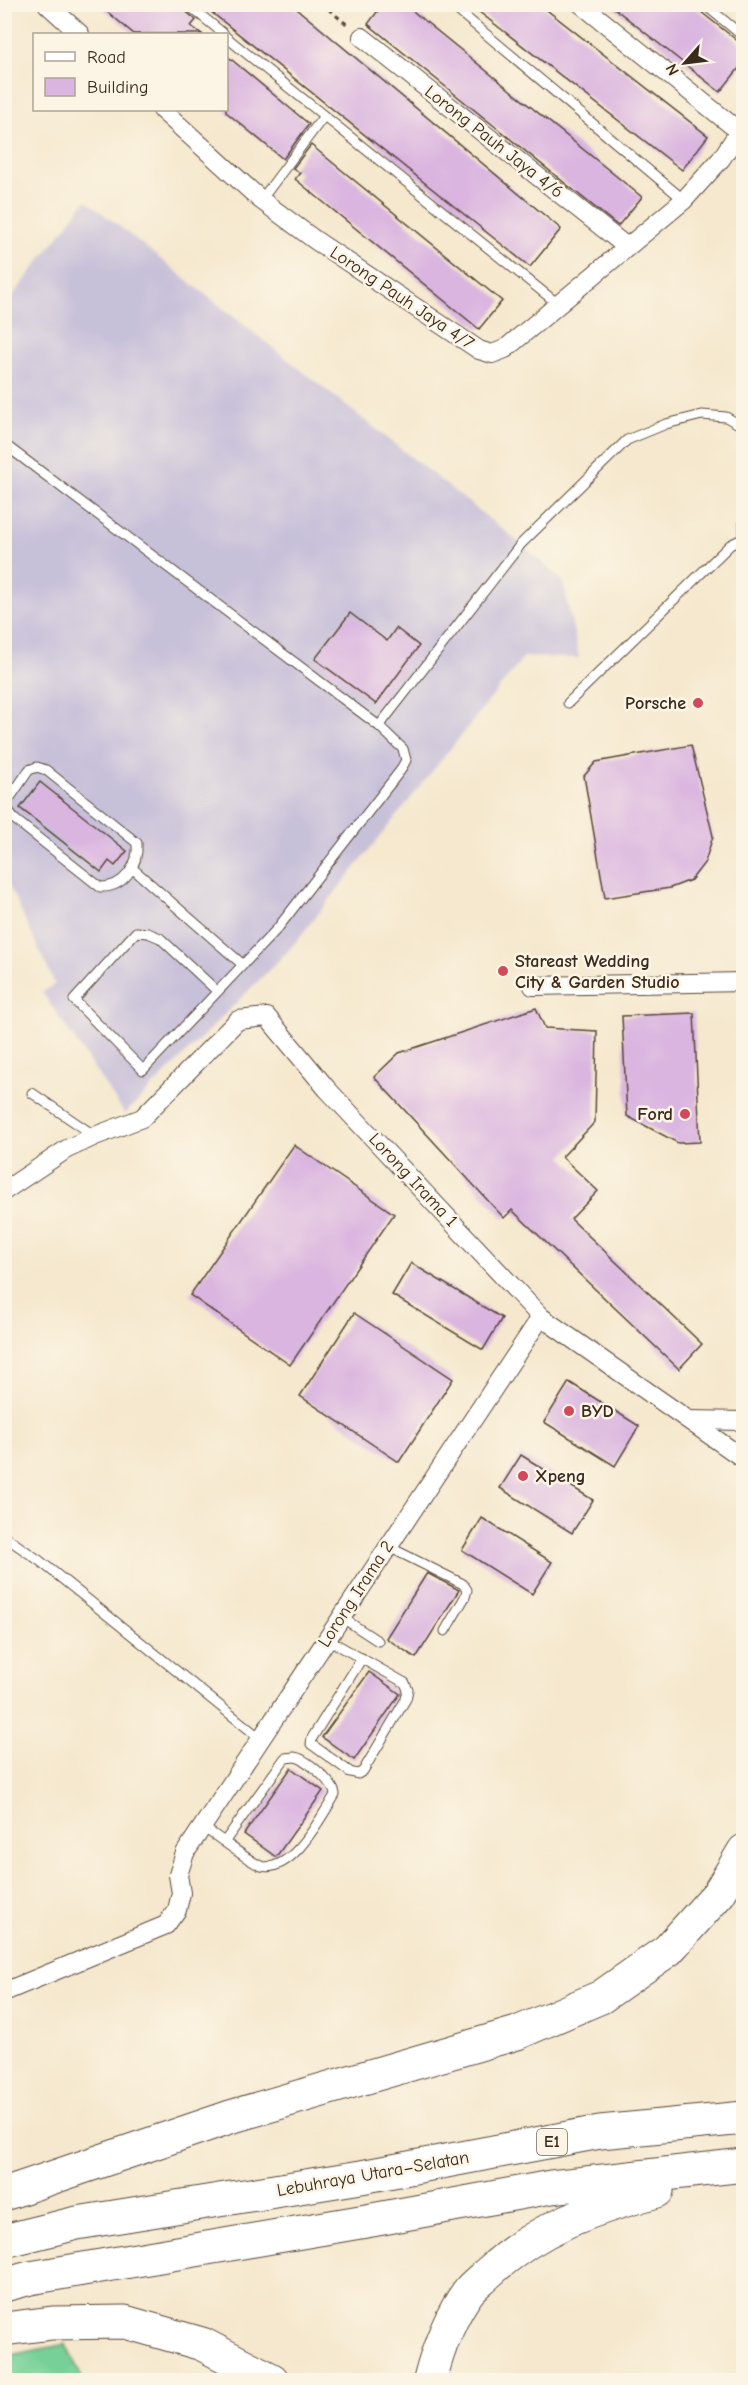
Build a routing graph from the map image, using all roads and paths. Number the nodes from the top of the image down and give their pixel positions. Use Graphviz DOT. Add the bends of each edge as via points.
graph roads {
  1 [pos="47,4"];
  2 [pos="187,4"];
  3 [pos="322,4"];
  4 [pos="450,4"];
  5 [pos="581,4"];
  6 [pos="704,4"];
  7 [pos="79,33"];
  8 [pos="221,33"];
  9 [pos="362,37"];
  10 [pos="744,37"];
  11 [pos="228,38"];
  12 [pos="163,111"];
  13 [pos="324,116"];
  14 [pos="742,128"];
  15 [pos="261,200"];
  16 [pos="684,200"];
  17 [pos="627,248"];
  18 [pos="558,304"];
  19 [pos="744,427"];
  20 [pos="4,444"];
  21 [pos="744,518"];
  22 [pos="742,539"];
  23 [pos="744,622"];
  24 [pos="568,703"];
  25 [pos="379,726"];
  26 [pos="132,868"];
  27 [pos="242,964"];
  28 [pos="744,982"];
  29 [pos="533,986"];
  30 [pos="217,991"];
  31 [pos="32,1093"];
  32 [pos="95,1136"];
  33 [pos="4,1191"];
  34 [pos="541,1317"];
  35 [pos="689,1420"];
  36 [pos="743,1421"];
  37 [pos="744,1459"];
  38 [pos="4,1536"];
  39 [pos="387,1546"];
  40 [pos="342,1617"];
  41 [pos="445,1631"];
  42 [pos="327,1639"];
  43 [pos="378,1641"];
  44 [pos="362,1658"];
  45 [pos="261,1739"];
  46 [pos="202,1827"];
  47 [pos="225,1841"];
  48 [pos="744,1851"];
  49 [pos="4,1992"];
  50 [pos="744,2118"];
  51 [pos="736,2166"];
  52 [pos="4,2194"];
  53 [pos="4,2241"];
  54 [pos="4,2286"];
  55 [pos="4,2329"];
  56 [pos="272,2380"];
  57 [pos="430,2380"];
  1 -- 7 [label="street"];
  2 -- 8 [label="lane"];
  3 -- 9 [label="path"];
  4 -- 16 [label="lane"];
  5 -- 14 [label="street"];
  6 -- 10 [label="lane"];
  9 -- 17 [label="street, Lorong Pauh Jaya 4/6"];
  11 -- 13 [label="lane"];
  12 -- 15 [label="street, Lorong Pauh Jaya 4/7"];
  13 -- 15 [label="lane"];
  13 -- 18 [label="lane"];
  14 -- 16 [label="street, Lorong Pauh Jaya 4/7" via="721,159"];
  15 -- 18 [label="street, Lorong Pauh Jaya 4/7" via="479,350 492,354 505,349"];
  16 -- 17 [label="street, Lorong Pauh Jaya 4/7"];
  17 -- 18 [label="street, Lorong Pauh Jaya 4/7"];
  19 -- 25 [label="lane" via="726,417 702,415 627,440 521,544"];
  20 -- 25 [label="lane"];
  21 -- 22 [label="lane"];
  22 -- 23 [label="lane"];
  22 -- 24 [label="lane" via="730,545"];
  25 -- 27 [label="lane" via="403,749 406,760 400,771 277,929"];
  26 -- 26 [label="lane" via="114,886 100,887 13,818 5,805 29,770 46,770 138,843 138,857"];
  26 -- 27 [label="lane"];
  27 -- 30 [label="lane"];
  28 -- 29 [label="street"];
  30 -- 30 [label="lane" via="143,1070 74,1000 136,932 160,938"];
  31 -- 32 [label="lane"];
  32 -- 33 [label="street" via="67,1149"];
  32 -- 34 [label="street, Lorong Irama 1" via="142,1118 238,1020 267,1017 327,1089"];
  34 -- 35 [label="street, Lorong Irama 1"];
  34 -- 39 [label="street, Lorong Irama 2"];
  35 -- 36 [label="street"];
  35 -- 37 [label="street, Lorong Irama 1"];
  38 -- 45 [label="lane" via="40,1560"];
  39 -- 40 [label="street, Lorong Irama 2"];
  39 -- 41 [label="lane" via="463,1584 467,1590"];
  40 -- 42 [label="street, Lorong Irama 2"];
  40 -- 43 [label="lane"];
  42 -- 44 [label="lane"];
  42 -- 45 [label="street, Lorong Irama 2"];
  44 -- 44 [label="lane" via="405,1683 408,1689 406,1699 358,1774 311,1744"];
  45 -- 46 [label="street, Lorong Irama 2"];
  46 -- 47 [label="lane"];
  46 -- 49 [label="street, Lorong Irama 2" via="185,1853 177,1875 181,1893 177,1910 166,1925"];
  47 -- 47 [label="lane" via="259,1866 272,1867 305,1840 335,1796 335,1789 301,1759 285,1758"];
  48 -- 52 [label="highway" via="719,1893 668,1950 601,1997 517,2033 230,2117"];
  50 -- 53 [label="highway, Lebuhraya Utara–Selatan / E1" via="600,2132 361,2177 77,2223"];
  51 -- 54 [label="highway" via="551,2187 30,2278"];
  51 -- 57 [label="highway" via="596,2208 541,2234 504,2258 469,2291 446,2329"];
  55 -- 56 [label="highway" via="52,2323 125,2322 202,2344"];
}
